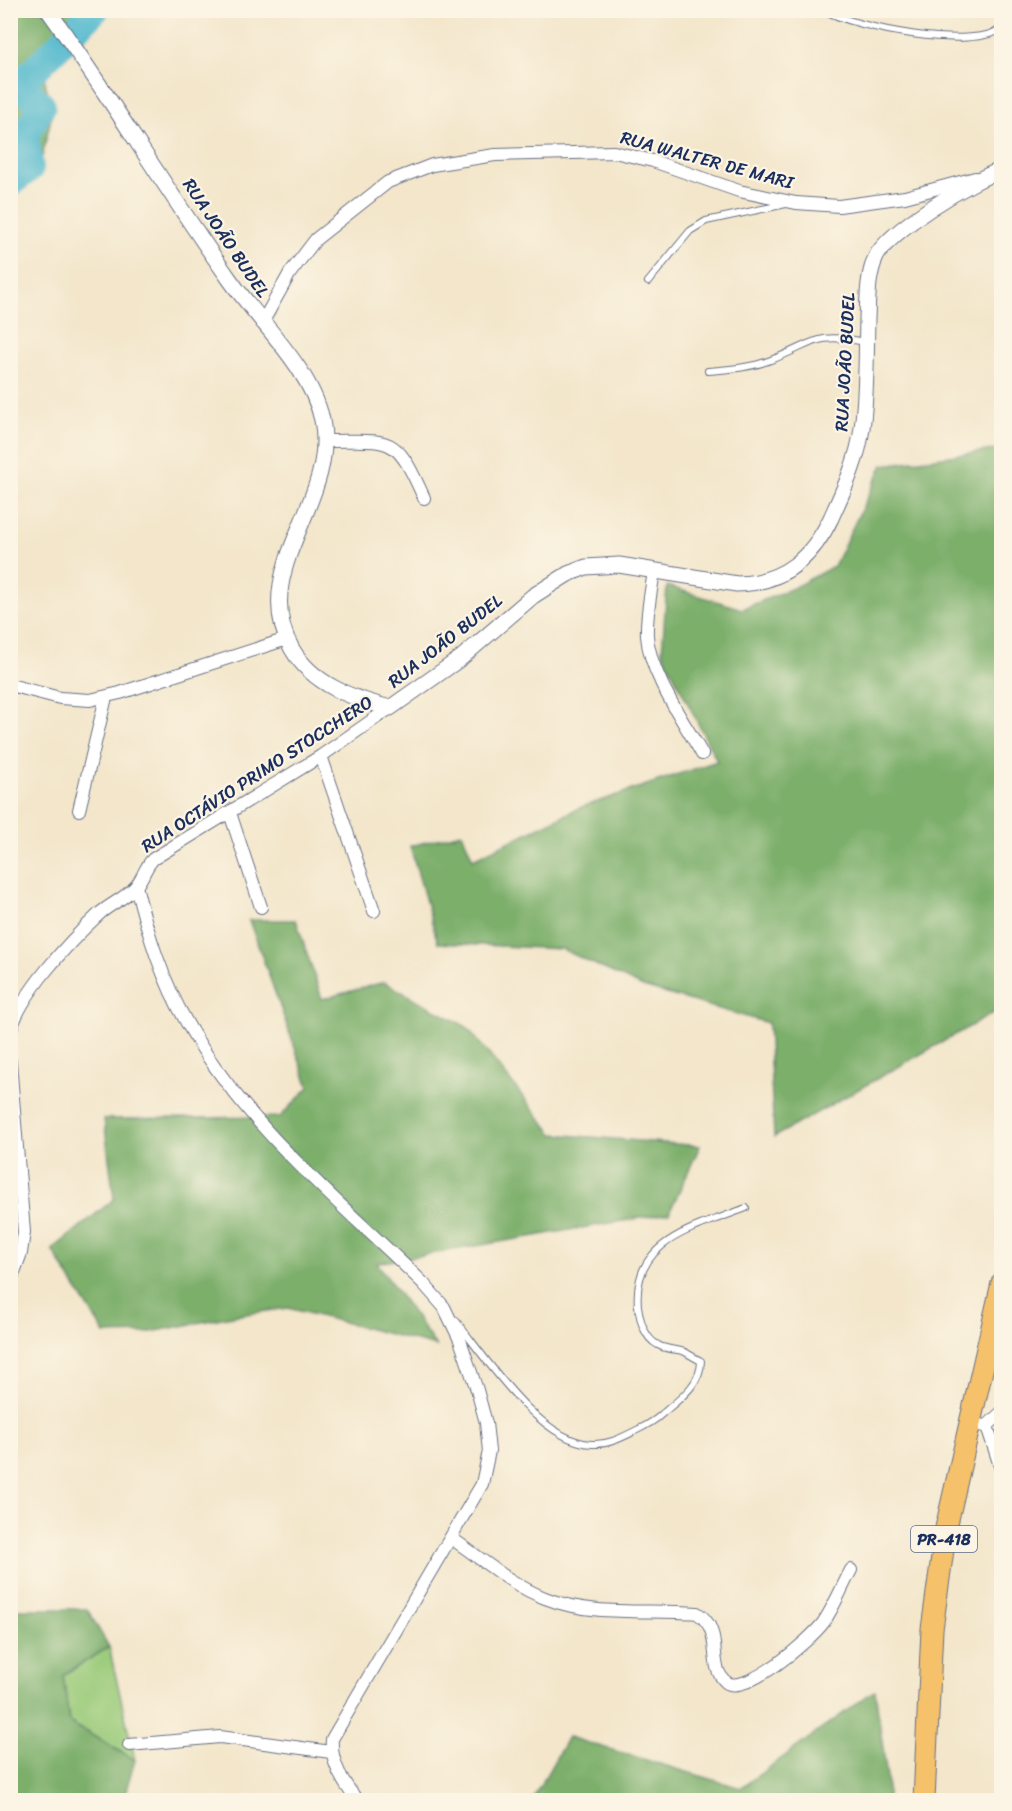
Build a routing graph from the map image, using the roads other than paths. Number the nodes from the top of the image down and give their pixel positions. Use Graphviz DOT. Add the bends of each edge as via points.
graph roads {
  1 [pos="48,10"];
  2 [pos="824,10"];
  3 [pos="1002,28"];
  4 [pos="997,172"];
  5 [pos="796,202"];
  6 [pos="648,282"];
  7 [pos="262,323"];
  8 [pos="867,342"];
  9 [pos="708,371"];
  10 [pos="325,441"];
  11 [pos="424,498"];
  12 [pos="654,571"];
  13 [pos="287,639"];
  14 [pos="10,685"];
  15 [pos="106,697"];
  16 [pos="390,708"];
  17 [pos="702,754"];
  18 [pos="321,756"];
  19 [pos="79,810"];
  20 [pos="230,813"];
  21 [pos="136,886"];
  22 [pos="261,907"];
  23 [pos="374,911"];
  24 [pos="10,1034"];
  25 [pos="10,1062"];
  26 [pos="746,1208"];
  27 [pos="1002,1283"];
  28 [pos="10,1284"];
  29 [pos="444,1307"];
  30 [pos="1002,1412"];
  31 [pos="977,1425"];
  32 [pos="1002,1472"];
  33 [pos="451,1538"];
  34 [pos="851,1570"];
  35 [pos="129,1745"];
  36 [pos="331,1752"];
  37 [pos="357,1800"];
  38 [pos="924,1800"];
  1 -- 7 [label="street, RUA JOÃO BUDEL"];
  2 -- 3 [label="lane" via="858,25 936,37 986,36"];
  4 -- 5 [label="street, RUA WALTER DE MARI" via="882,202 839,206"];
  4 -- 8 [label="street, RUA JOÃO BUDEL" via="909,222 885,243 872,267"];
  5 -- 6 [label="lane" via="706,220 690,231"];
  5 -- 7 [label="street, RUA WALTER DE MARI" via="739,191 653,161 614,152 507,154 432,165 387,182 316,239 296,264"];
  7 -- 10 [label="street, RUA JOÃO BUDEL" via="315,398"];
  8 -- 9 [label="lane" via="823,337 757,365"];
  8 -- 12 [label="street, RUA JOÃO BUDEL" via="859,446 844,490 812,552 775,578 753,584"];
  10 -- 11 [label="street" via="369,441 393,446 407,460"];
  10 -- 13 [label="street, RUA JOÃO BUDEL" via="318,484 281,576 278,600"];
  12 -- 16 [label="street, RUA JOÃO BUDEL" via="605,565 568,574 533,596 478,644"];
  12 -- 17 [label="street" via="648,647 659,676"];
  13 -- 15 [label="street"];
  13 -- 16 [label="street, RUA JOÃO BUDEL" via="311,672 333,688"];
  14 -- 15 [label="street" via="73,700"];
  15 -- 19 [label="street"];
  16 -- 18 [label="street, RUA OCTÁVIO PRIMO STOCCHERO"];
  18 -- 20 [label="street, RUA OCTÁVIO PRIMO STOCCHERO"];
  18 -- 23 [label="street"];
  20 -- 21 [label="street, RUA OCTÁVIO PRIMO STOCCHERO" via="153,859"];
  20 -- 22 [label="street"];
  21 -- 24 [label="street, RUA OCTÁVIO PRIMO STOCCHERO" via="100,914 62,954 18,1009"];
  21 -- 29 [label="street" via="150,939 170,990 207,1056 238,1100"];
  25 -- 28 [label="street" via="24,1232"];
  26 -- 29 [label="lane" via="666,1240 649,1256 637,1288 639,1315 646,1335 658,1345 701,1361 701,1371 691,1388 655,1420 615,1441 591,1444 566,1437 544,1422 508,1386"];
  27 -- 31 [label="highway, PR-418"];
  29 -- 33 [label="street" via="467,1360 486,1423 489,1451 482,1484"];
  30 -- 31 [label="street"];
  31 -- 32 [label="street"];
  31 -- 38 [label="highway, PR-418" via="946,1528 932,1629"];
  33 -- 34 [label="street" via="526,1589 563,1604 618,1611 697,1613 711,1627 720,1674 731,1684 749,1682 809,1638 824,1621"];
  33 -- 36 [label="street" via="338,1727"];
  35 -- 36 [label="street" via="220,1737"];
  36 -- 37 [label="street"];
}
